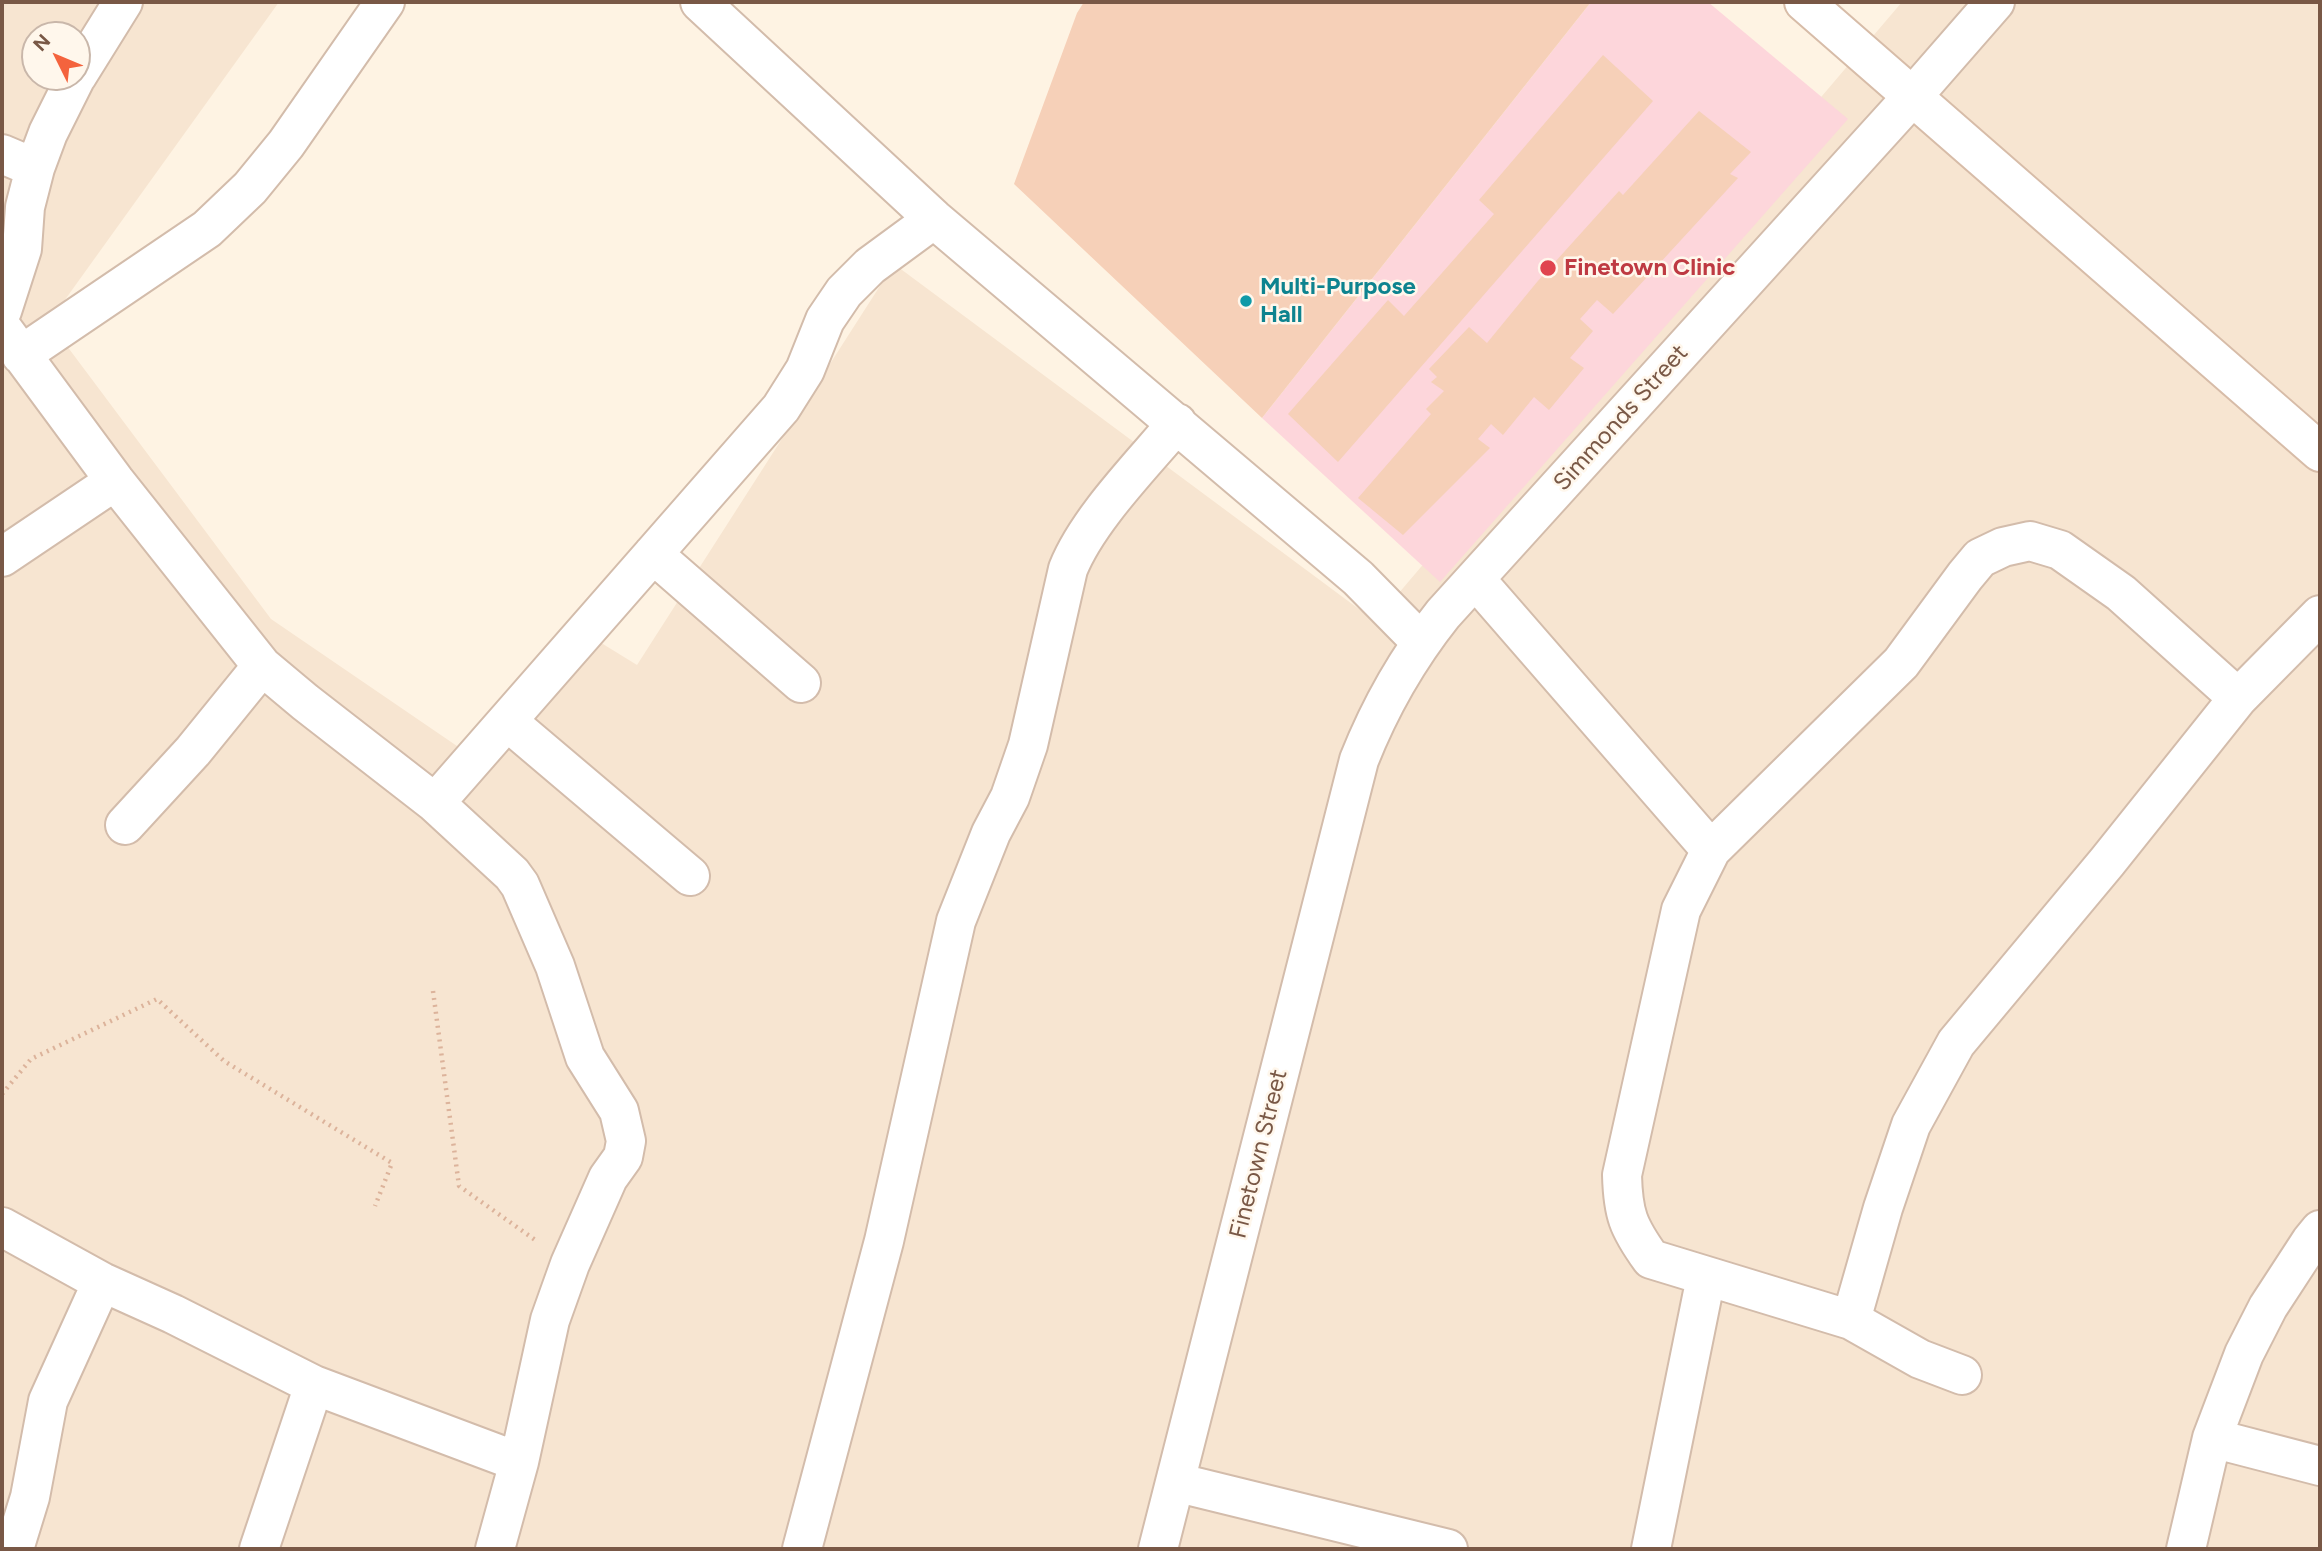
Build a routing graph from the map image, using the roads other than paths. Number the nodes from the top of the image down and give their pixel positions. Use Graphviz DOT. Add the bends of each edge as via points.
graph roads {
  1 [pos="123,2"];
  2 [pos="385,2"];
  3 [pos="700,2"];
  4 [pos="1804,2"];
  5 [pos="1995,2"];
  6 [pos="91,53"];
  7 [pos="69,91"];
  8 [pos="1912,97"];
  9 [pos="19,161"];
  10 [pos="934,219"];
  11 [pos="2,311"];
  12 [pos="12,342"];
  13 [pos="1177,423"];
  14 [pos="2320,452"];
  15 [pos="116,481"];
  16 [pos="653,554"];
  17 [pos="2,557"];
  18 [pos="1476,580"];
  19 [pos="2320,614"];
  20 [pos="1421,642"];
  21 [pos="262,666"];
  22 [pos="802,683"];
  23 [pos="2238,698"];
  24 [pos="507,720"];
  25 [pos="1359,760"];
  26 [pos="435,803"];
  27 [pos="125,825"];
  28 [pos="1711,850"];
  29 [pos="690,876"];
  30 [pos="2,1227"];
  31 [pos="2320,1230"];
  32 [pos="1706,1277"];
  33 [pos="102,1282"];
  34 [pos="1851,1320"];
  35 [pos="1962,1375"];
  36 [pos="314,1385"];
  37 [pos="2212,1438"];
  38 [pos="519,1462"];
  39 [pos="2320,1466"];
  40 [pos="1175,1482"];
  41 [pos="14,1549"];
  42 [pos="259,1549"];
  43 [pos="495,1549"];
  44 [pos="802,1549"];
  45 [pos="1158,1549"];
  46 [pos="1448,1549"];
  47 [pos="1651,1549"];
  48 [pos="2186,1549"];
  1 -- 6 [label="street"];
  2 -- 12 [label="street" via="286,144 250,188 207,229"];
  3 -- 10 [label="street"];
  4 -- 8 [label="street"];
  5 -- 8 [label="street, Simmonds Street"];
  7 -- 9 [label="street" via="48,133"];
  8 -- 14 [label="street"];
  8 -- 18 [label="street, Simmonds Street"];
  9 -- 11 [label="street" via="25,207 22,249"];
  10 -- 13 [label="street"];
  10 -- 16 [label="street" via="870,266 844,292 781,408"];
  12 -- 15 [label="street"];
  13 -- 20 [label="street" via="1358,578"];
  13 -- 44 [label="street" via="1096,521 1076,548 1068,569 1028,745 956,921 884,1241"];
  15 -- 17 [label="street"];
  15 -- 21 [label="street"];
  16 -- 22 [label="street"];
  16 -- 24 [label="street"];
  18 -- 20 [label="street, Simmonds Street"];
  18 -- 28 [label="street"];
  19 -- 23 [label="street"];
  20 -- 25 [label="street, Simmonds Street" via="1370,731"];
  21 -- 26 [label="street"];
  21 -- 27 [label="street"];
  23 -- 28 [label="street" via="2121,593 2060,550 2030,541 2003,547 1980,558 1901,663"];
  23 -- 34 [label="street" via="1956,1043 1911,1125"];
  24 -- 26 [label="street"];
  24 -- 29 [label="street"];
  25 -- 40 [label="street, Finetown Street"];
  26 -- 38 [label="street" via="504,864 520,885 555,966 585,1058 619,1111 626,1141 550,1320"];
  28 -- 32 [label="street" via="1681,910 1622,1175 1623,1207 1633,1235 1651,1259"];
  30 -- 33 [label="street"];
  31 -- 37 [label="street" via="2262,1319"];
  32 -- 34 [label="street"];
  32 -- 47 [label="street"];
  33 -- 36 [label="street"];
  33 -- 41 [label="street" via="48,1401 30,1497"];
  34 -- 35 [label="street" via="1920,1359"];
  36 -- 38 [label="street"];
  36 -- 42 [label="street"];
  37 -- 39 [label="street"];
  37 -- 48 [label="street"];
  38 -- 43 [label="street"];
  40 -- 45 [label="street, Finetown Street"];
  40 -- 46 [label="street"];
}
